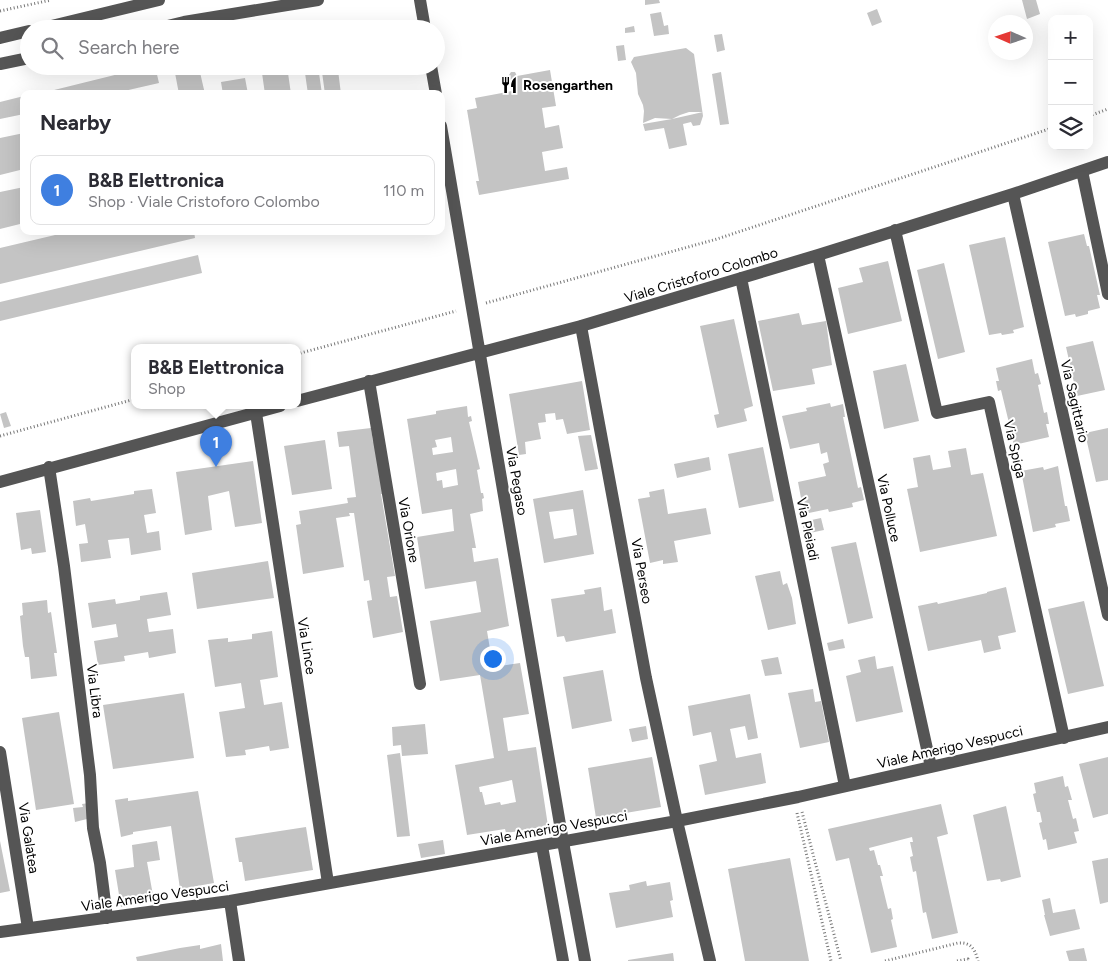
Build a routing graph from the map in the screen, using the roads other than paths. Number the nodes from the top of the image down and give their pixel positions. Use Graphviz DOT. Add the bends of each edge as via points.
graph roads {
  1 [pos="159,0"];
  2 [pos="318,0"];
  3 [pos="420,0"];
  4 [pos="76,20"];
  5 [pos="196,20"];
  6 [pos="423,20"];
  7 [pos="20,33"];
  8 [pos="0,38"];
  9 [pos="20,60"];
  10 [pos="0,64"];
  11 [pos="433,75"];
  12 [pos="435,90"];
  13 [pos="445,150"];
  14 [pos="1108,162"];
  15 [pos="1082,171"];
  16 [pos="1012,194"];
  17 [pos="896,230"];
  18 [pos="818,255"];
  19 [pos="741,278"];
  20 [pos="1108,294"];
  21 [pos="581,326"];
  22 [pos="479,353"];
  23 [pos="369,381"];
  24 [pos="301,400"];
  25 [pos="270,409"];
  26 [pos="256,413"];
  27 [pos="49,467"];
  28 [pos="0,482"];
  29 [pos="1108,615"];
  30 [pos="420,684"];
  31 [pos="1108,727"];
  32 [pos="1064,738"];
  33 [pos="0,752"];
  34 [pos="931,767"];
  35 [pos="845,786"];
  36 [pos="676,822"];
  37 [pos="564,842"];
  38 [pos="542,846"];
  39 [pos="328,883"];
  40 [pos="230,901"];
  41 [pos="107,918"];
  42 [pos="28,928"];
  43 [pos="0,932"];
  44 [pos="239,961"];
  45 [pos="563,961"];
  46 [pos="585,961"];
  47 [pos="710,961"];
  1 -- 4 [label="street"];
  2 -- 5 [label="street"];
  3 -- 6 [label="street"];
  7 -- 8 [label="street"];
  9 -- 10 [label="street"];
  11 -- 12 [label="street"];
  13 -- 22 [label="street, Via Pegaso"];
  14 -- 15 [label="street, Viale Cristoforo Colombo"];
  15 -- 16 [label="street, Viale Cristoforo Colombo"];
  15 -- 20 [label="street"];
  16 -- 17 [label="street, Viale Cristoforo Colombo"];
  16 -- 29 [label="street, Via Sagittario"];
  17 -- 18 [label="street, Viale Cristoforo Colombo"];
  17 -- 32 [label="street, Via Spiga" via="937,413 989,402"];
  18 -- 19 [label="street, Viale Cristoforo Colombo"];
  18 -- 34 [label="street, Via Polluce"];
  19 -- 21 [label="street, Viale Cristoforo Colombo"];
  19 -- 35 [label="street, Via Pleiadi"];
  21 -- 22 [label="street, Viale Cristoforo Colombo"];
  21 -- 36 [label="street, Via Perseo"];
  22 -- 23 [label="street, Viale Cristoforo Colombo"];
  22 -- 37 [label="street, Via Pegaso"];
  23 -- 24 [label="street, Viale Cristoforo Colombo"];
  23 -- 30 [label="street, Via Orione"];
  25 -- 26 [label="street"];
  26 -- 27 [label="street"];
  26 -- 39 [label="street, Via Lince"];
  27 -- 28 [label="street"];
  27 -- 41 [label="street, Via Libra"];
  31 -- 32 [label="street, Viale Amerigo Vespucci"];
  32 -- 34 [label="street, Viale Amerigo Vespucci"];
  33 -- 42 [label="street, Via Galatea"];
  34 -- 35 [label="street, Viale Amerigo Vespucci"];
  35 -- 36 [label="street, Viale Amerigo Vespucci"];
  36 -- 37 [label="street, Viale Amerigo Vespucci"];
  36 -- 47 [label="street, Via Perseo"];
  37 -- 38 [label="street, Viale Amerigo Vespucci"];
  37 -- 46 [label="street, Via Pegaso"];
  38 -- 39 [label="street, Viale Amerigo Vespucci"];
  38 -- 45 [label="street"];
  39 -- 40 [label="street, Viale Amerigo Vespucci"];
  40 -- 41 [label="street, Viale Amerigo Vespucci"];
  40 -- 44 [label="street"];
  41 -- 42 [label="street, Viale Amerigo Vespucci"];
  42 -- 43 [label="street, Viale Amerigo Vespucci"];
}
